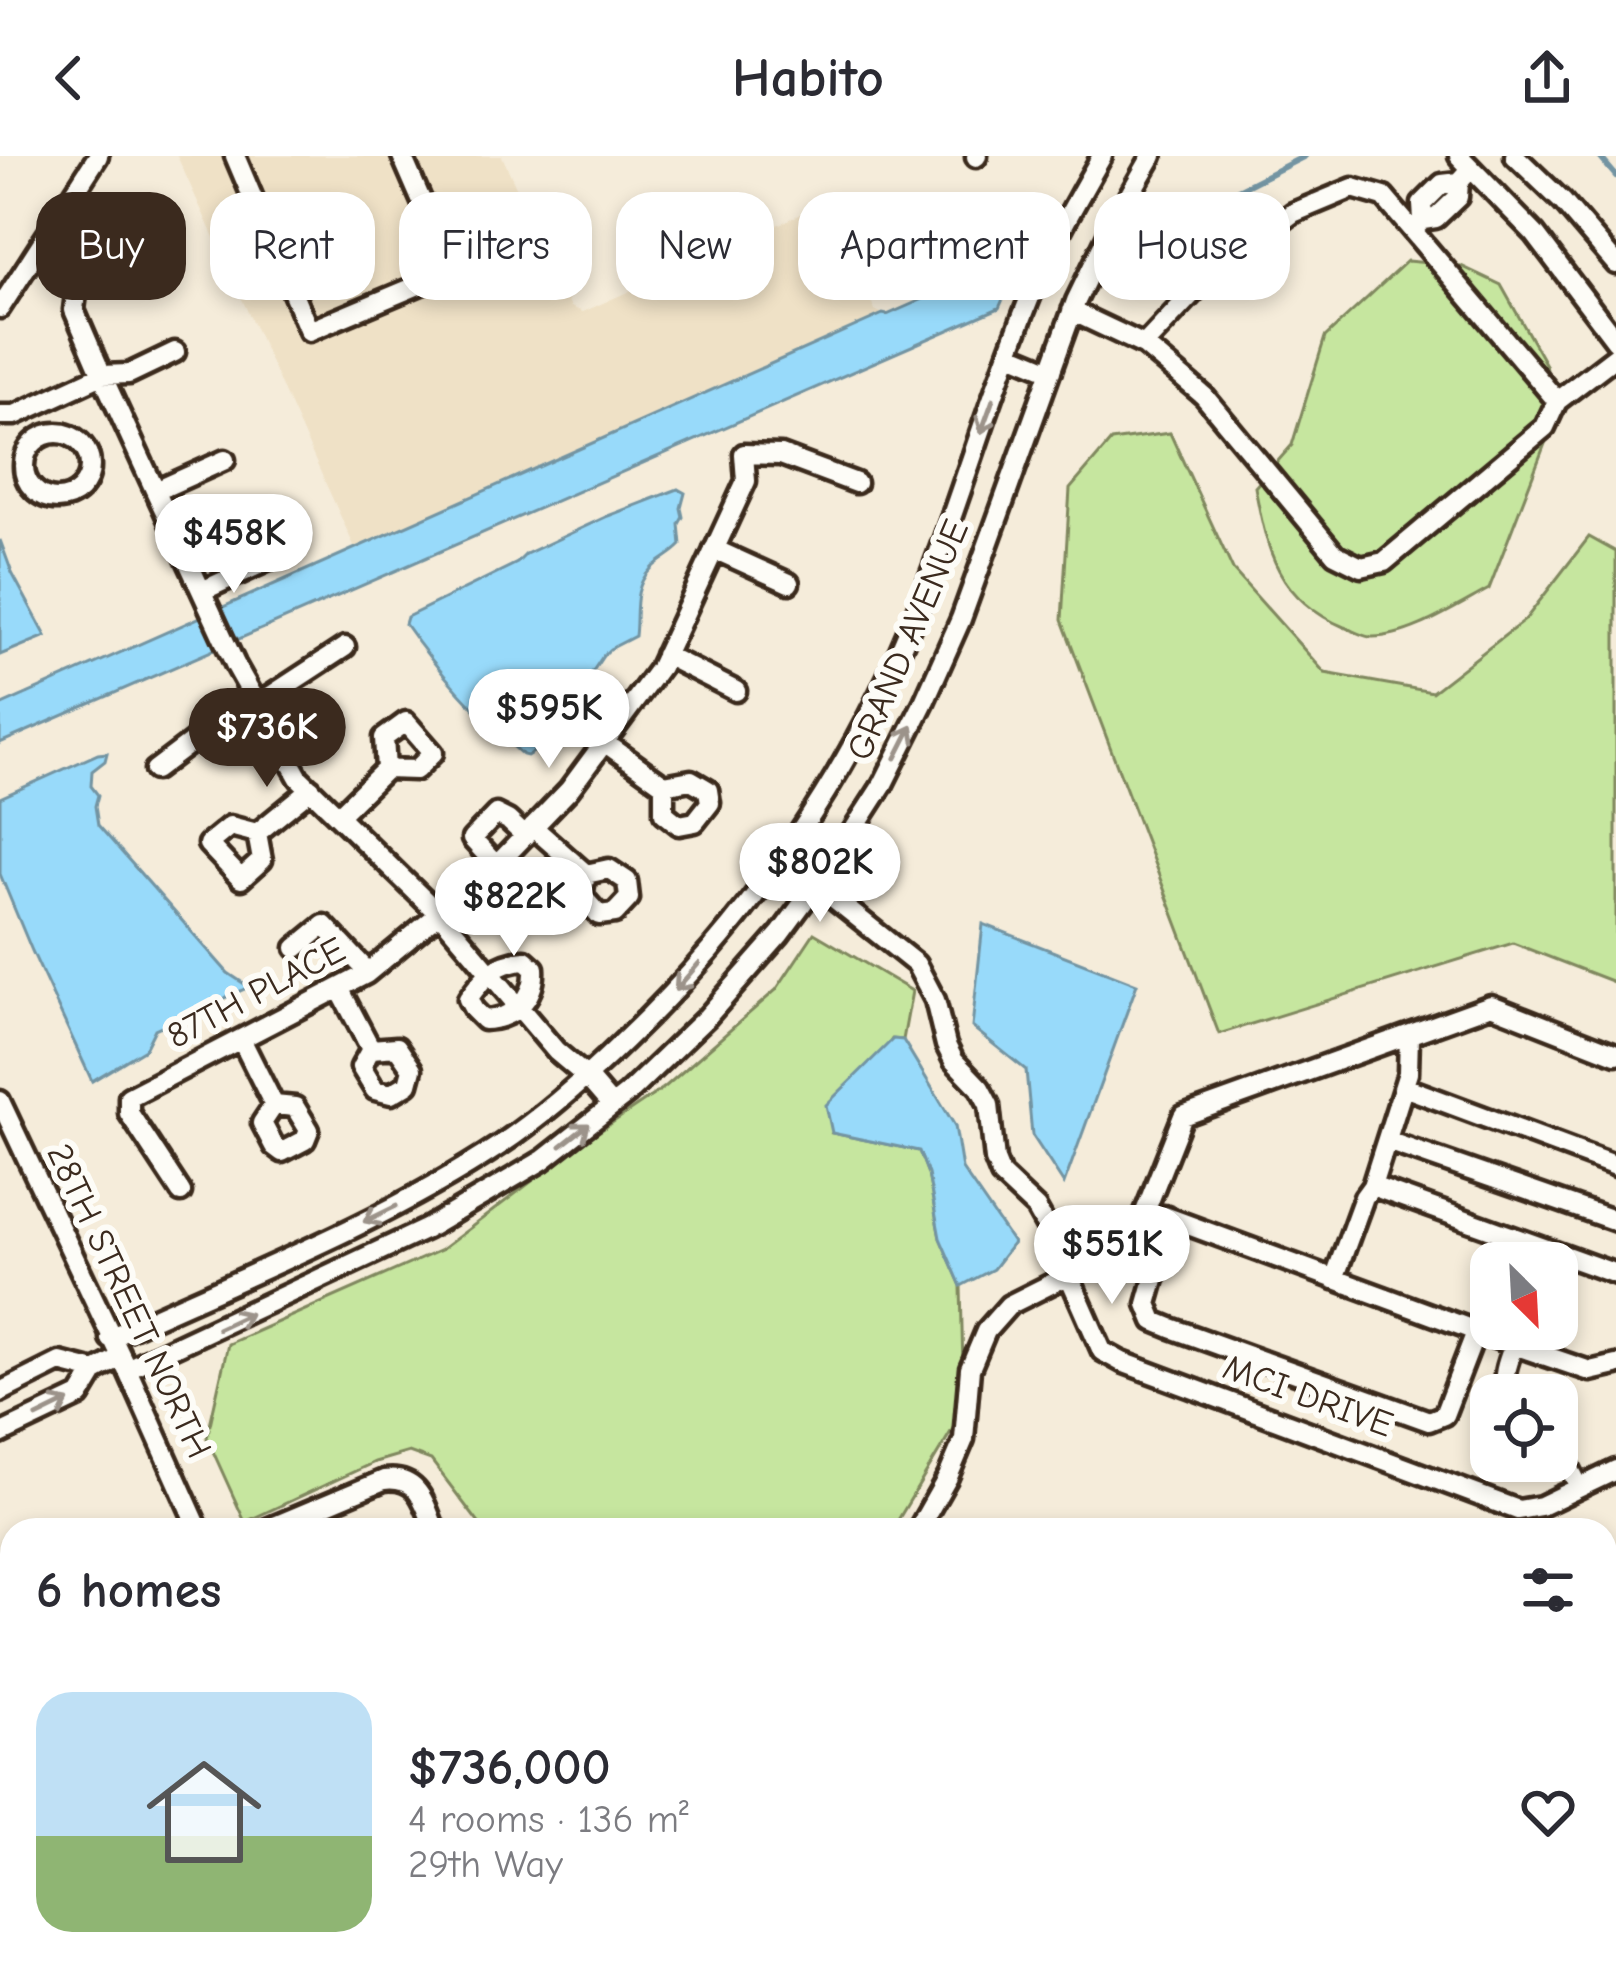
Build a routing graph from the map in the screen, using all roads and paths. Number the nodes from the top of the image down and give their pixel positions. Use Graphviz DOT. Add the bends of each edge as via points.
graph roads {
  1 [pos="98,156"];
  2 [pos="235,156"];
  3 [pos="402,156"];
  4 [pos="1102,156"];
  5 [pos="1152,156"];
  6 [pos="1515,156"];
  7 [pos="1463,169"];
  8 [pos="1417,225"];
  9 [pos="1616,264"];
  10 [pos="75,300"];
  11 [pos="0,308"];
  12 [pos="1072,311"];
  13 [pos="1616,340"];
  14 [pos="1144,345"];
  15 [pos="175,352"];
  16 [pos="1010,353"];
  17 [pos="1616,356"];
  18 [pos="1051,370"];
  19 [pos="102,375"];
  20 [pos="1557,401"];
  21 [pos="31,408"];
  22 [pos="0,415"];
  23 [pos="44,435"];
  24 [pos="225,460"];
  25 [pos="856,483"];
  26 [pos="156,491"];
  27 [pos="293,549"];
  28 [pos="714,549"];
  29 [pos="789,583"];
  30 [pos="202,591"];
  31 [pos="345,647"];
  32 [pos="665,655"];
  33 [pos="736,691"];
  34 [pos="256,700"];
  35 [pos="604,742"];
  36 [pos="386,769"];
  37 [pos="155,770"];
  38 [pos="664,785"];
  39 [pos="311,790"];
  40 [pos="338,816"];
  41 [pos="529,831"];
  42 [pos="257,833"];
  43 [pos="781,860"];
  44 [pos="496,866"];
  45 [pos="586,874"];
  46 [pos="816,884"];
  47 [pos="440,914"];
  48 [pos="296,948"];
  49 [pos="488,971"];
  50 [pos="368,972"];
  51 [pos="339,988"];
  52 [pos="520,1008"];
  53 [pos="1409,1034"];
  54 [pos="241,1040"];
  55 [pos="371,1049"];
  56 [pos="1616,1054"];
  57 [pos="587,1077"];
  58 [pos="1404,1087"];
  59 [pos="0,1101"];
  60 [pos="274,1105"];
  61 [pos="612,1106"];
  62 [pos="1387,1141"];
  63 [pos="1616,1166"];
  64 [pos="1372,1186"];
  65 [pos="181,1192"];
  66 [pos="1146,1210"];
  67 [pos="1171,1219"];
  68 [pos="1616,1221"];
  69 [pos="1068,1274"];
  70 [pos="1616,1274"];
  71 [pos="1334,1279"];
  72 [pos="1470,1330"];
  73 [pos="110,1337"];
  74 [pos="1470,1348"];
  75 [pos="1528,1350"];
  76 [pos="124,1363"];
  77 [pos="1616,1365"];
  78 [pos="94,1371"];
  79 [pos="0,1392"];
  80 [pos="0,1434"];
  81 [pos="1616,1470"];
  82 [pos="1576,1482"];
  83 [pos="1579,1487"];
  84 [pos="194,1518"];
  85 [pos="294,1518"];
  86 [pos="430,1518"];
  87 [pos="925,1518"];
  1 -- 11 [label="street"];
  2 -- 3 [label="street" via="309,331 452,271"];
  4 -- 16 [label="street, GRAND AVENUE"];
  5 -- 12 [label="street, GRAND AVENUE"];
  6 -- 9 [label="street"];
  7 -- 8 [label="street" via="1458,196"];
  7 -- 13 [label="street" via="1535,234"];
  8 -- 14 [label="street" via="1384,197 1353,188 1293,213 1204,281"];
  8 -- 20 [label="street"];
  10 -- 19 [label="street"];
  12 -- 14 [label="street"];
  12 -- 18 [label="street, GRAND AVENUE"];
  14 -- 20 [label="street" via="1204,397 1335,554 1361,567 1384,562 1545,427"];
  15 -- 19 [label="street" via="129,374"];
  16 -- 18 [label="street"];
  16 -- 43 [label="street, GRAND AVENUE, one-way" via="921,602 842,767"];
  17 -- 20 [label="street"];
  46 -- 18 [label="street, GRAND AVENUE, one-way" via="883,784 933,681"];
  19 -- 21 [label="street"];
  19 -- 26 [label="street"];
  21 -- 22 [label="street"];
  21 -- 23 [label="street"];
  24 -- 26 [label="street"];
  25 -- 28 [label="street, 87TH PLACE" via="781,455 744,454 746,481"];
  26 -- 30 [label="street"];
  27 -- 30 [label="street"];
  28 -- 29 [label="street"];
  28 -- 32 [label="street, 87TH PLACE"];
  30 -- 34 [label="street"];
  31 -- 34 [label="street"];
  32 -- 33 [label="street"];
  32 -- 35 [label="street, 87TH PLACE"];
  34 -- 37 [label="street"];
  34 -- 39 [label="street"];
  35 -- 38 [label="street"];
  35 -- 41 [label="street, 87TH PLACE"];
  36 -- 40 [label="street"];
  39 -- 40 [label="street"];
  39 -- 42 [label="street"];
  40 -- 47 [label="street"];
  41 -- 44 [label="street, 87TH PLACE"];
  41 -- 44 [label="street" via="496,814 481,828 472,839"];
  41 -- 45 [label="street"];
  43 -- 46 [label="street, MCI DRIVE"];
  43 -- 57 [label="street, GRAND AVENUE, one-way" via="667,1000"];
  44 -- 47 [label="street, 87TH PLACE"];
  46 -- 61 [label="street, GRAND AVENUE" via="707,1017"];
  46 -- 69 [label="street, MCI DRIVE" via="916,964 946,1045 989,1105 1001,1175 1036,1208"];
  47 -- 49 [label="street"];
  47 -- 50 [label="street, 87TH PLACE"];
  48 -- 50 [label="street" via="324,925"];
  49 -- 52 [label="street"];
  49 -- 52 [label="street" via="525,960 534,968"];
  49 -- 52 [label="street" via="468,999 474,1010 484,1020"];
  50 -- 51 [label="street, 87TH PLACE"];
  51 -- 54 [label="street, 87TH PLACE"];
  51 -- 55 [label="street"];
  52 -- 57 [label="street"];
  53 -- 56 [label="street" via="1491,1005"];
  53 -- 58 [label="street"];
  53 -- 66 [label="street" via="1183,1116"];
  54 -- 60 [label="street"];
  54 -- 65 [label="street, 87TH PLACE" via="129,1097 129,1113"];
  57 -- 61 [label="street"];
  57 -- 73 [label="street, GRAND AVENUE, one-way" via="503,1143 386,1212"];
  58 -- 62 [label="street"];
  58 -- 63 [label="street"];
  59 -- 73 [label="street, 28TH STREET NORTH"];
  76 -- 61 [label="street, GRAND AVENUE, one-way" via="426,1229 543,1160"];
  62 -- 64 [label="street"];
  62 -- 68 [label="street"];
  64 -- 70 [label="street"];
  64 -- 71 [label="street"];
  66 -- 67 [label="street"];
  66 -- 69 [label="street" via="1135,1237"];
  67 -- 71 [label="street"];
  67 -- 74 [label="street" via="1147,1304 1154,1321 1429,1421 1444,1415"];
  69 -- 83 [label="street, MCI DRIVE" via="1102,1351 1122,1362 1518,1510"];
  69 -- 87 [label="street" via="1009,1305 986,1331 970,1369 964,1439"];
  71 -- 72 [label="street"];
  73 -- 76 [label="street, 28TH STREET NORTH"];
  75 -- 77 [label="street" via="1590,1372"];
  76 -- 78 [label="street, GRAND AVENUE"];
  76 -- 84 [label="street, 28TH STREET NORTH"];
  78 -- 79 [label="street" via="59,1362"];
  80 -- 78 [label="street, one-way" via="80,1396"];
  81 -- 83 [label="street, MCI DRIVE"];
  82 -- 83 [label="street"];
  85 -- 86 [label="street" via="400,1478 413,1485"];
}
